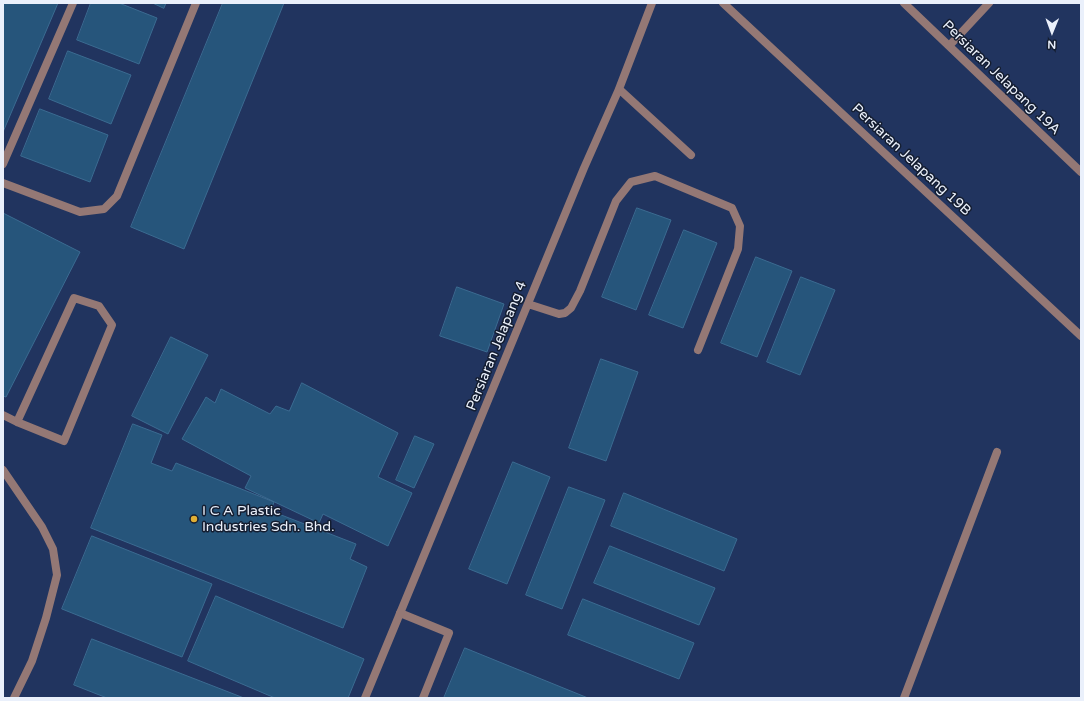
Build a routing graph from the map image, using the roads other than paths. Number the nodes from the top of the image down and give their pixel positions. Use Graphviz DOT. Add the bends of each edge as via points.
graph roads {
  1 [pos="73,3"];
  2 [pos="196,3"];
  3 [pos="652,3"];
  4 [pos="723,3"];
  5 [pos="904,3"];
  6 [pos="990,3"];
  7 [pos="949,46"];
  8 [pos="619,89"];
  9 [pos="691,155"];
  10 [pos="3,164"];
  11 [pos="1081,172"];
  12 [pos="3,183"];
  13 [pos="528,304"];
  14 [pos="1081,336"];
  15 [pos="698,350"];
  16 [pos="3,415"];
  17 [pos="16,422"];
  18 [pos="997,452"];
  19 [pos="3,470"];
  20 [pos="400,613"];
  21 [pos="14,698"];
  22 [pos="365,698"];
  23 [pos="423,698"];
  24 [pos="904,698"];
  1 -- 10 [label="street"];
  2 -- 12 [label="street" via="117,196 104,209 80,212"];
  3 -- 8 [label="street, Persiaran Jelapang 4"];
  4 -- 14 [label="street, Persiaran Jelapang 19B"];
  5 -- 7 [label="street, Persiaran Jelapang 19A"];
  6 -- 7 [label="street"];
  7 -- 11 [label="street, Persiaran Jelapang 19A"];
  8 -- 9 [label="street"];
  8 -- 13 [label="street, Persiaran Jelapang 4"];
  13 -- 15 [label="street" via="559,314 571,308 616,201 632,182 655,176 732,208 740,226 738,249"];
  13 -- 20 [label="street, Persiaran Jelapang 4"];
  16 -- 17 [label="street"];
  17 -- 17 [label="street" via="74,298 99,306 112,325 64,441"];
  18 -- 24 [label="street"];
  19 -- 21 [label="street" via="51,543 57,575 32,662"];
  20 -- 22 [label="street, Persiaran Jelapang 4"];
  20 -- 23 [label="street" via="449,633"];
}
